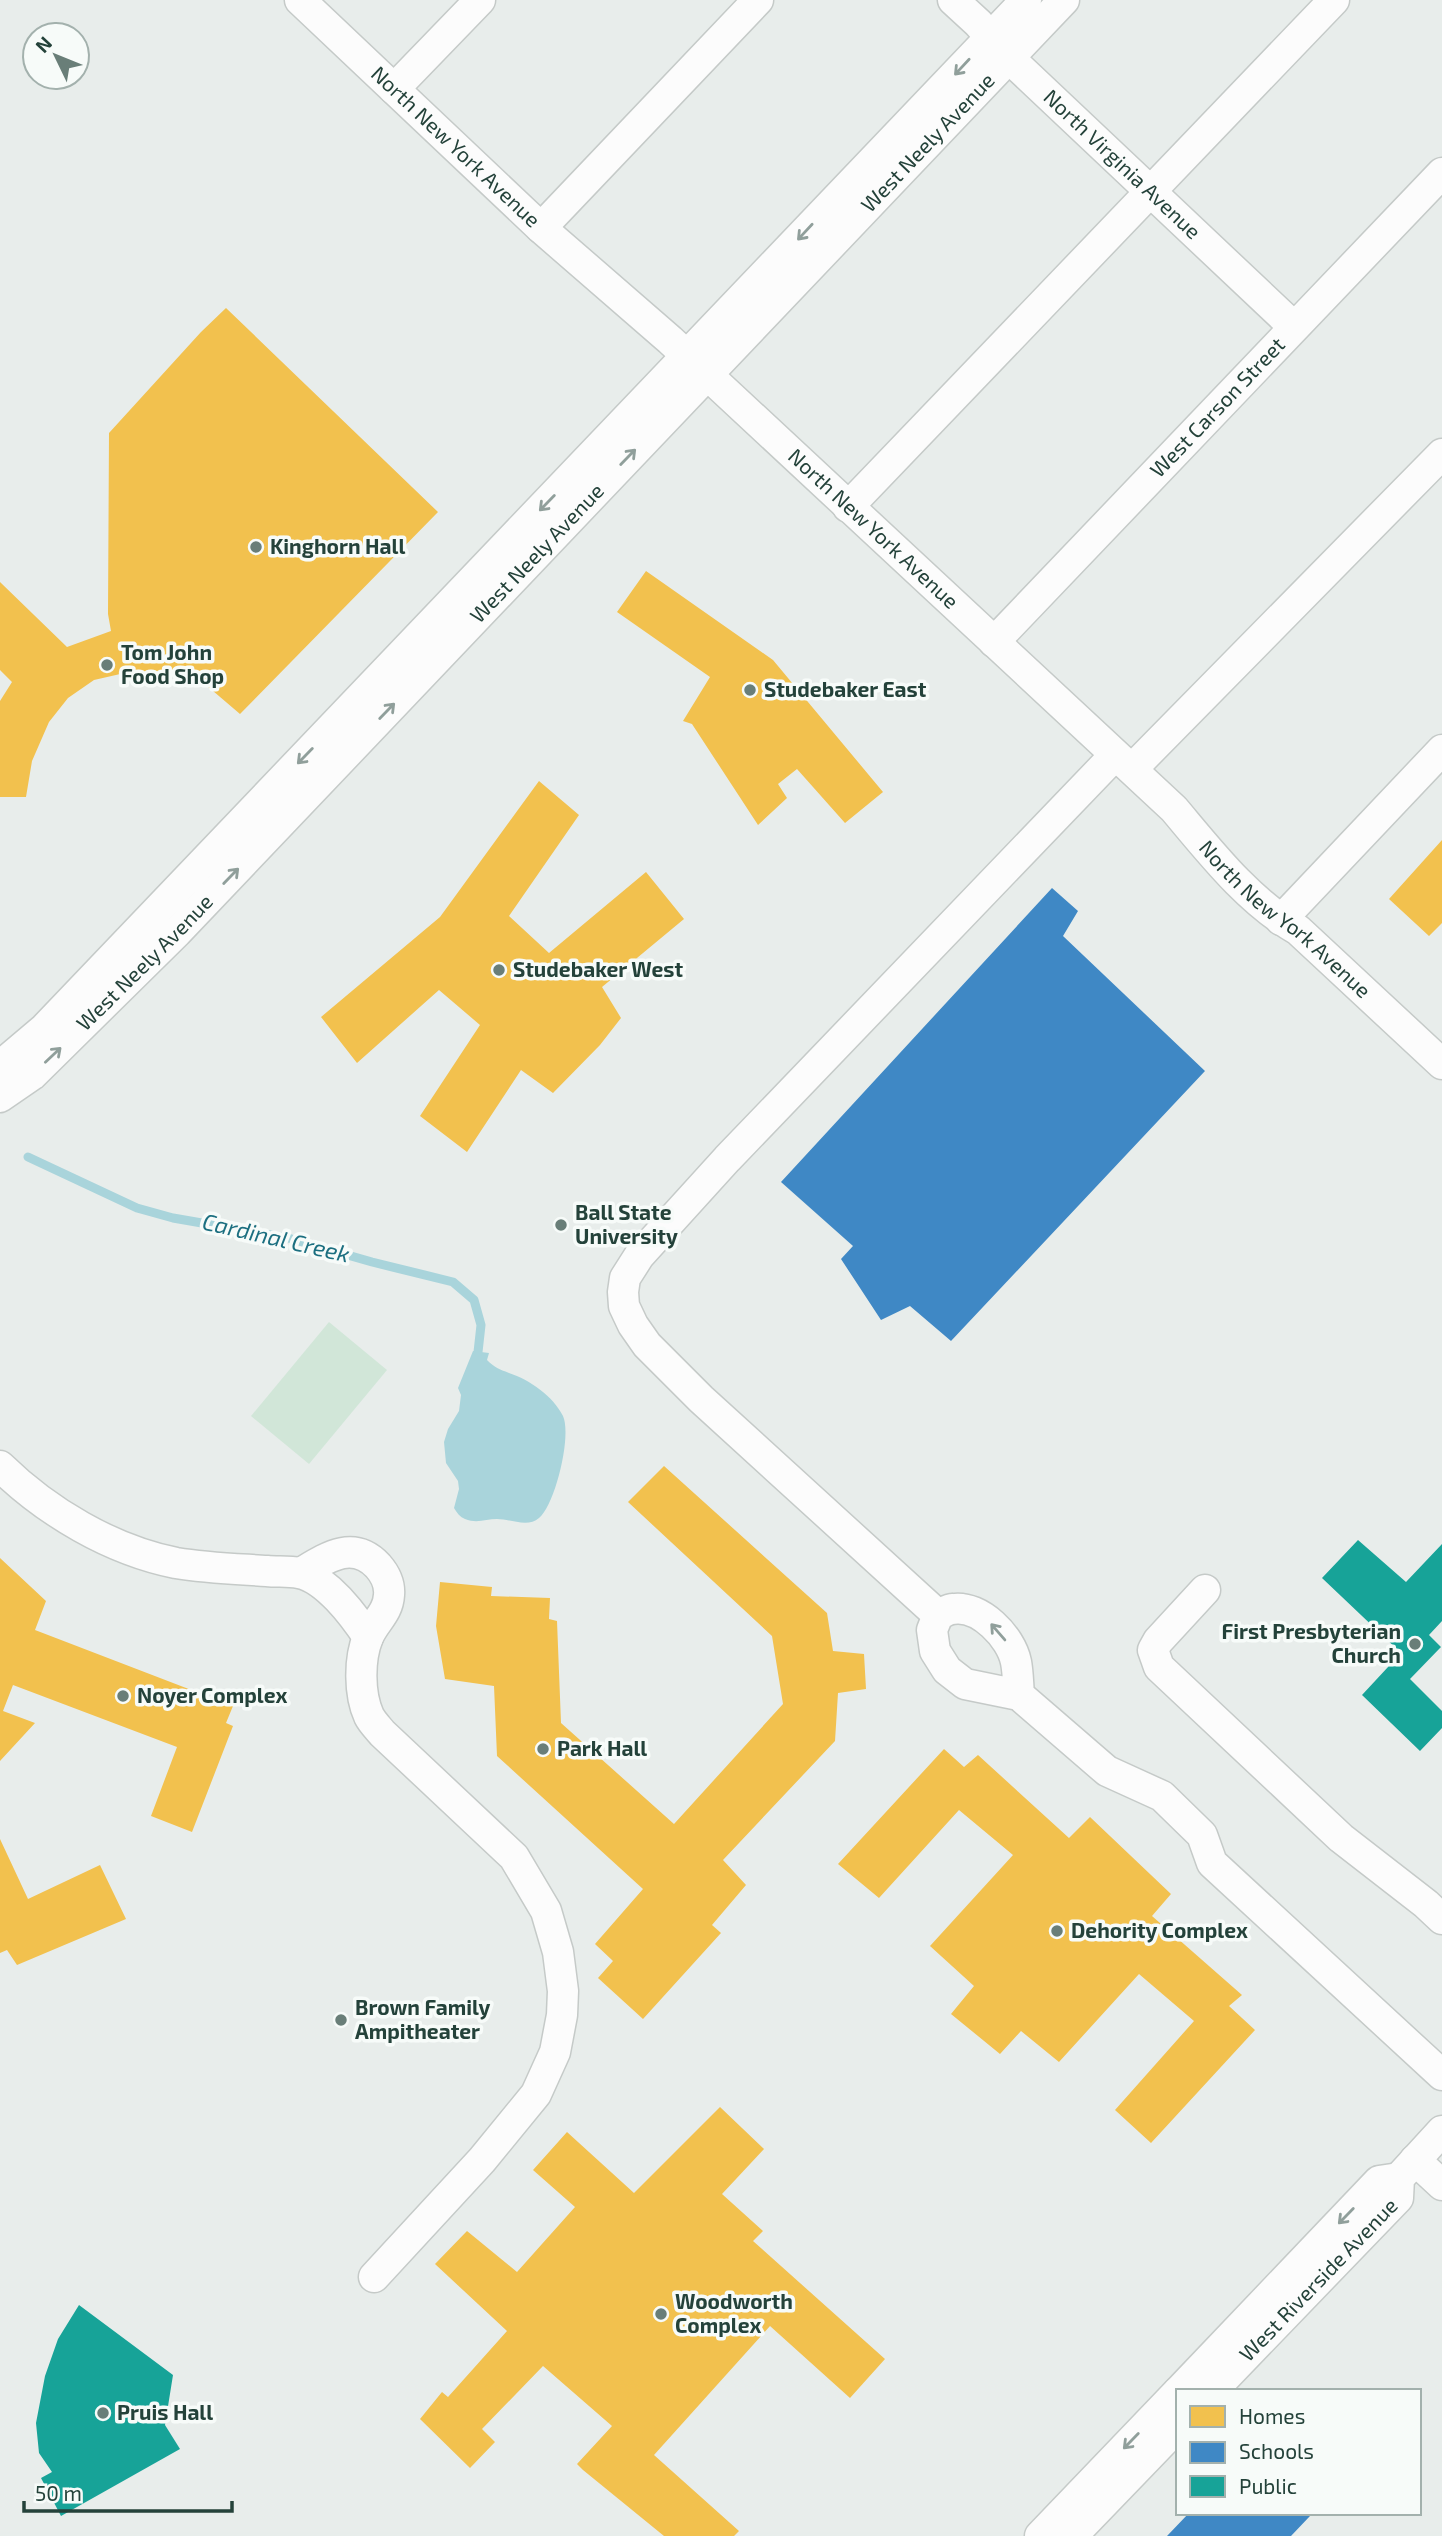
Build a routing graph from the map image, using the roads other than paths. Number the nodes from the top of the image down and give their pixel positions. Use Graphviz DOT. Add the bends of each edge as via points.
graph roads {
  1 [pos="300,0"];
  2 [pos="480,0"];
  3 [pos="758,0"];
  4 [pos="953,0"];
  5 [pos="1026,0"];
  6 [pos="1064,0"];
  7 [pos="1334,0"];
  8 [pos="1000,47"];
  9 [pos="394,89"];
  10 [pos="1442,173"];
  11 [pos="1152,190"];
  12 [pos="541,228"];
  13 [pos="1294,327"];
  14 [pos="697,365"];
  15 [pos="1442,454"];
  16 [pos="848,507"];
  17 [pos="993,642"];
  18 [pos="1442,750"];
  19 [pos="1124,762"];
  20 [pos="1281,920"];
  21 [pos="1442,1064"];
  22 [pos="0,1066"];
  23 [pos="0,1097"];
  24 [pos="0,1466"];
  25 [pos="301,1573"];
  26 [pos="1205,1590"];
  27 [pos="938,1615"];
  28 [pos="368,1637"];
  29 [pos="1019,1695"];
  30 [pos="1442,1919"];
  31 [pos="1442,2075"];
  32 [pos="1442,2131"];
  33 [pos="1407,2169"];
  34 [pos="1442,2185"];
  35 [pos="374,2277"];
  36 [pos="1180,2389"];
  37 [pos="1214,2389"];
  38 [pos="1176,2393"];
  39 [pos="1176,2429"];
  40 [pos="1040,2536"];
  41 [pos="1072,2536"];
  1 -- 9 [label="street, North New York Avenue"];
  2 -- 9 [label="street"];
  3 -- 12 [label="street"];
  4 -- 8 [label="street, North Virginia Avenue"];
  5 -- 8 [label="street, West Neely Avenue"];
  6 -- 8 [label="street, West Neely Avenue"];
  7 -- 11 [label="street"];
  8 -- 11 [label="street, North Virginia Avenue"];
  8 -- 14 [label="street, West Neely Avenue"];
  9 -- 12 [label="street, North New York Avenue"];
  10 -- 13 [label="street, West Carson Street"];
  11 -- 13 [label="street, North Virginia Avenue"];
  11 -- 16 [label="street"];
  12 -- 14 [label="street, North New York Avenue"];
  13 -- 17 [label="street, West Carson Street"];
  14 -- 16 [label="street, North New York Avenue"];
  14 -- 22 [label="street, West Neely Avenue, one-way" via="44,1030"];
  23 -- 14 [label="street, West Neely Avenue, one-way" via="41,1066 177,932"];
  15 -- 19 [label="street"];
  16 -- 17 [label="street, North New York Avenue"];
  17 -- 19 [label="street, North New York Avenue"];
  18 -- 20 [label="street"];
  19 -- 20 [label="street, North New York Avenue" via="1174,809 1223,867"];
  19 -- 27 [label="street" via="727,1159 639,1256 625,1278 624,1306 647,1345"];
  20 -- 21 [label="street, North New York Avenue" via="1298,930"];
  24 -- 25 [label="street" via="50,1507 126,1548 176,1563"];
  25 -- 28 [label="street" via="332,1592"];
  25 -- 28 [label="street" via="339,1553 370,1558 384,1574 390,1591 388,1608"];
  26 -- 30 [label="street" via="1158,1641 1153,1650 1159,1667 1341,1838"];
  27 -- 29 [label="street" via="932,1630 935,1651 947,1670 965,1684"];
  29 -- 27 [label="street, one-way" via="1016,1660 1004,1636 990,1622 968,1610"];
  28 -- 35 [label="street" via="362,1668 369,1717 514,1857 546,1911 563,1991 558,2038 536,2094"];
  29 -- 31 [label="street" via="1107,1771 1162,1796 1202,1835 1212,1863"];
  32 -- 33 [label="street, West Riverside Avenue"];
  33 -- 34 [label="street"];
  33 -- 36 [label="street, one-way" via="1379,2181"];
  33 -- 37 [label="street, West Riverside Avenue" via="1398,2197"];
  38 -- 40 [label="street, one-way"];
  39 -- 41 [label="street"];
}
